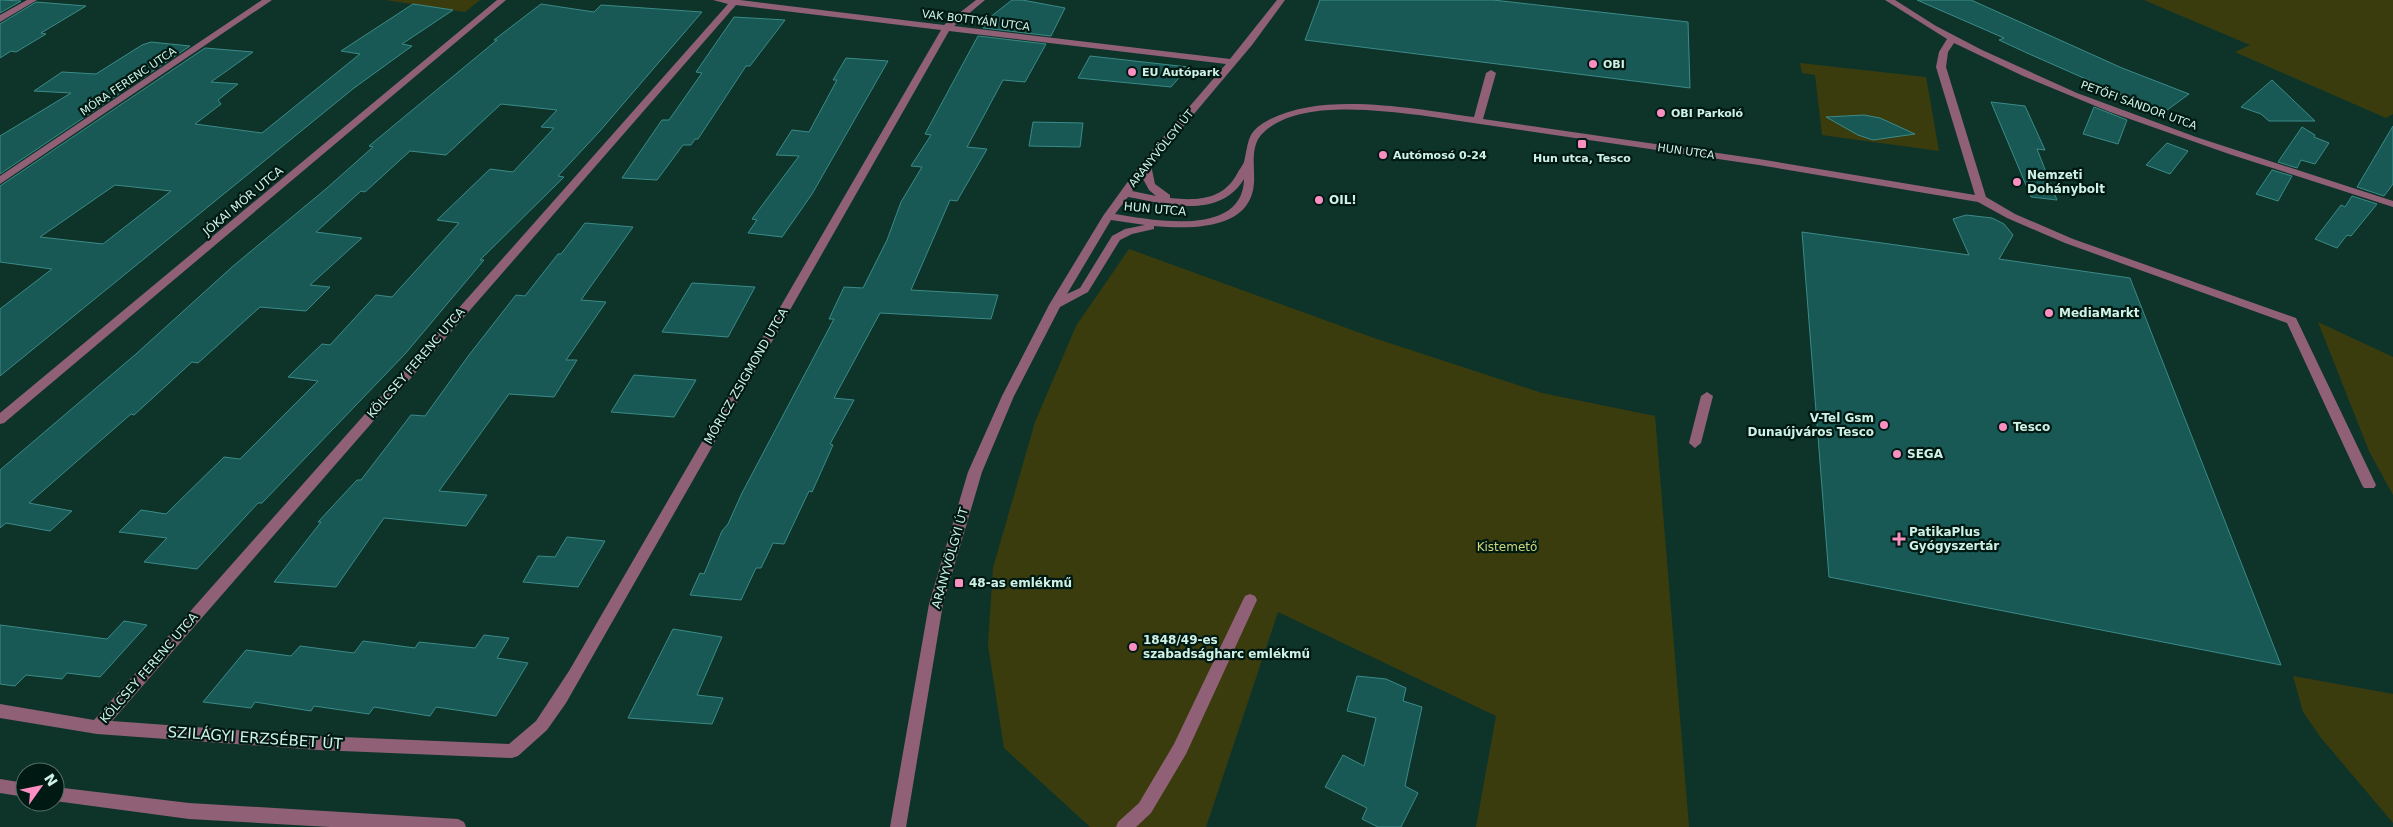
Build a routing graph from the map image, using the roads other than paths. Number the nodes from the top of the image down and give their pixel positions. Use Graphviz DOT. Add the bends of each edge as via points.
graph roads {
  1 [pos="34,0"];
  2 [pos="268,0"];
  3 [pos="502,0"];
  4 [pos="717,0"];
  5 [pos="981,0"];
  6 [pos="1281,0"];
  7 [pos="1889,0"];
  8 [pos="735,1"];
  9 [pos="0,19"];
  10 [pos="947,27"];
  11 [pos="1953,39"];
  12 [pos="1232,62"];
  13 [pos="1491,73"];
  14 [pos="1478,121"];
  15 [pos="1146,164"];
  16 [pos="1247,164"];
  17 [pos="0,182"];
  18 [pos="1124,193"];
  19 [pos="1981,199"];
  20 [pos="1172,200"];
  21 [pos="2393,204"];
  22 [pos="1108,216"];
  23 [pos="1174,226"];
  24 [pos="1055,305"];
  25 [pos="1707,396"];
  26 [pos="0,420"];
  27 [pos="1695,443"];
  28 [pos="2369,486"];
  29 [pos="1250,600"];
  30 [pos="0,711"];
  31 [pos="97,727"];
  32 [pos="512,751"];
  33 [pos="0,786"];
  34 [pos="15,788"];
  35 [pos="65,795"];
  36 [pos="458,827"];
  37 [pos="898,827"];
  38 [pos="1124,827"];
  1 -- 9 [label="street"];
  2 -- 17 [label="street, MÓRA FERENC UTCA"];
  3 -- 26 [label="street, JÓKAI MÓR UTCA"];
  4 -- 8 [label="street, VAK BOTTYÁN UTCA"];
  5 -- 10 [label="street, MÓRICZ ZSIGMOND UTCA"];
  6 -- 12 [label="street, ARANYVÖLGYI ÚT"];
  7 -- 11 [label="street, PETŐFI SÁNDOR UTCA"];
  8 -- 10 [label="street, VAK BOTTYÁN UTCA"];
  8 -- 31 [label="street, KÖLCSEY FERENC UTCA"];
  10 -- 12 [label="street, VAK BOTTYÁN UTCA"];
  10 -- 32 [label="street, MÓRICZ ZSIGMOND UTCA" via="545,725"];
  11 -- 19 [label="street" via="1944,49 1941,67"];
  11 -- 21 [label="street, PETŐFI SÁNDOR UTCA" via="2138,121"];
  12 -- 15 [label="street, ARANYVÖLGYI ÚT"];
  13 -- 14 [label="street"];
  14 -- 16 [label="street, HUN UTCA" via="1364,107 1301,112 1272,121 1257,134 1252,141"];
  14 -- 19 [label="street, HUN UTCA" via="1759,162"];
  15 -- 18 [label="street, ARANYVÖLGYI ÚT"];
  15 -- 20 [label="street, HUN UTCA" via="1147,182 1159,194"];
  16 -- 20 [label="street, HUN UTCA" via="1236,185 1220,198 1203,203"];
  16 -- 23 [label="street, HUN UTCA" via="1246,198 1236,210 1208,222"];
  18 -- 20 [label="street, HUN UTCA"];
  18 -- 22 [label="street, ARANYVÖLGYI ÚT"];
  19 -- 28 [label="street, HUN UTCA" via="2069,241 2292,321"];
  22 -- 23 [label="street, HUN UTCA"];
  22 -- 24 [label="street, ARANYVÖLGYI ÚT"];
  23 -- 24 [label="street" via="1136,229 1116,238 1084,290"];
  24 -- 37 [label="street, ARANYVÖLGYI ÚT" via="1008,396 975,472 956,532 936,604"];
  25 -- 27 [label="street"];
  29 -- 38 [label="street" via="1180,749 1145,808"];
  30 -- 31 [label="street, SZILÁGYI ERZSÉBET ÚT"];
  31 -- 32 [label="street, SZILÁGYI ERZSÉBET ÚT" via="318,744"];
  33 -- 34 [label="street"];
  35 -- 36 [label="street" via="189,811"];
}
